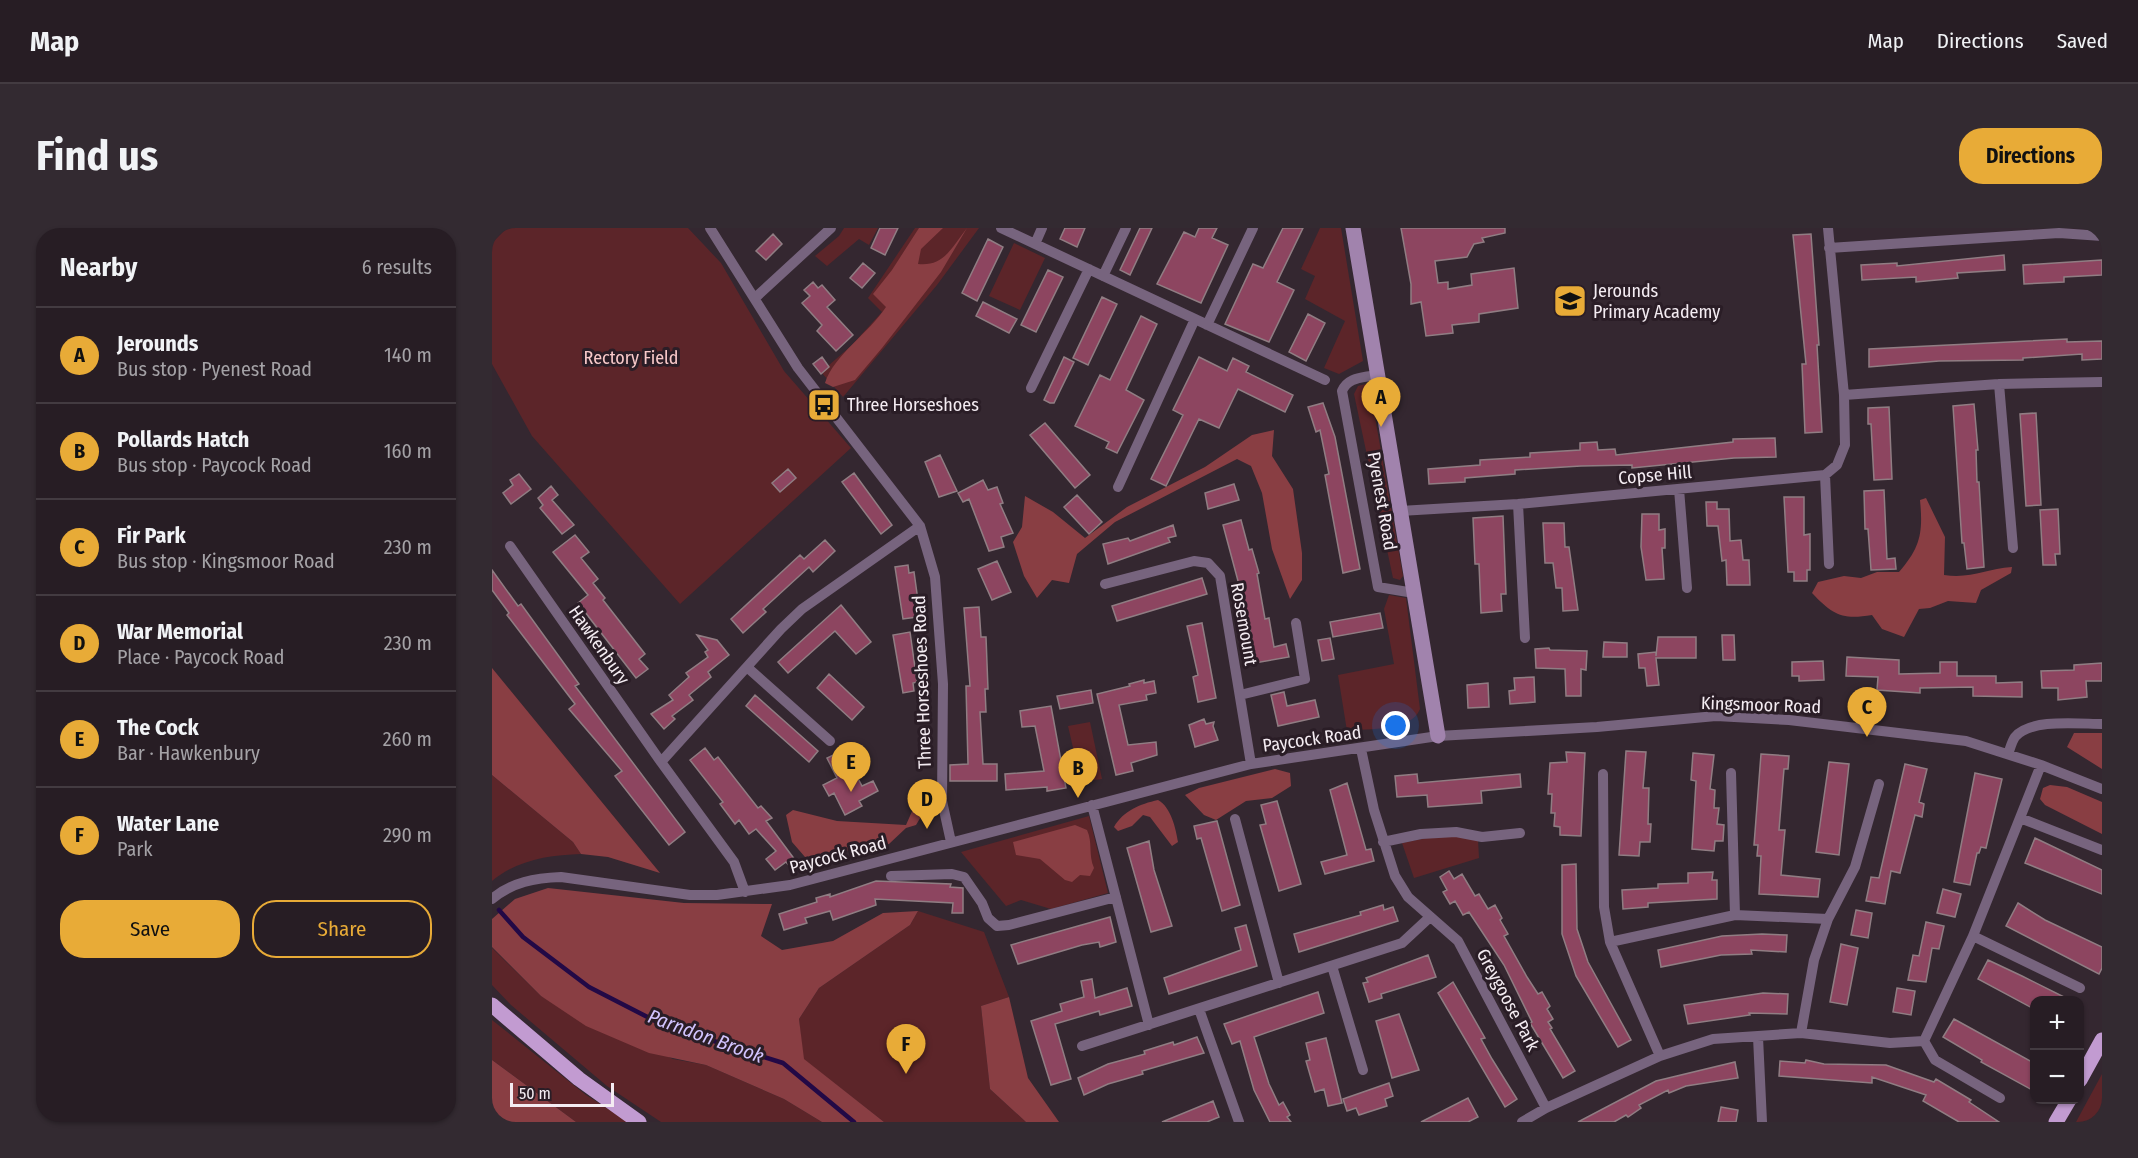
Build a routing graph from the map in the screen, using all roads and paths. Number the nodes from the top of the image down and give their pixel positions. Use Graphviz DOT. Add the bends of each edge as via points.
graph roads {
  1 [pos="710,228"];
  2 [pos="831,228"];
  3 [pos="1001,228"];
  4 [pos="1042,228"];
  5 [pos="1126,228"];
  6 [pos="1253,228"];
  7 [pos="1353,228"];
  8 [pos="1828,228"];
  9 [pos="2102,236"];
  10 [pos="1035,244"];
  11 [pos="1829,248"];
  12 [pos="1089,269"];
  13 [pos="1103,276"];
  14 [pos="755,298"];
  15 [pos="1195,319"];
  16 [pos="1207,325"];
  17 [pos="1376,375"];
  18 [pos="1325,380"];
  19 [pos="2102,382"];
  20 [pos="1999,384"];
  21 [pos="1031,388"];
  22 [pos="1844,395"];
  23 [pos="1825,475"];
  24 [pos="1118,487"];
  25 [pos="1679,489"];
  26 [pos="1518,504"];
  27 [pos="1400,511"];
  28 [pos="920,526"];
  29 [pos="510,546"];
  30 [pos="2013,548"];
  31 [pos="1829,564"];
  32 [pos="1105,584"];
  33 [pos="1687,588"];
  34 [pos="1414,592"];
  35 [pos="1296,622"];
  36 [pos="1525,638"];
  37 [pos="748,668"];
  38 [pos="1240,695"];
  39 [pos="2102,724"];
  40 [pos="1438,735"];
  41 [pos="830,741"];
  42 [pos="1361,749"];
  43 [pos="2008,754"];
  44 [pos="661,762"];
  45 [pos="1251,764"];
  46 [pos="2041,765"];
  47 [pos="1731,773"];
  48 [pos="1602,774"];
  49 [pos="1879,784"];
  50 [pos="2102,789"];
  51 [pos="1092,805"];
  52 [pos="2020,818"];
  53 [pos="1235,819"];
  54 [pos="1520,833"];
  55 [pos="951,842"];
  56 [pos="1383,842"];
  57 [pos="2102,850"];
  58 [pos="891,876"];
  59 [pos="745,892"];
  60 [pos="1116,897"];
  61 [pos="492,900"];
  62 [pos="1735,915"];
  63 [pos="1430,917"];
  64 [pos="1828,919"];
  65 [pos="1973,936"];
  66 [pos="1610,942"];
  67 [pos="1332,966"];
  68 [pos="1278,983"];
  69 [pos="2080,988"];
  70 [pos="492,1005"];
  71 [pos="1199,1009"];
  72 [pos="1149,1025"];
  73 [pos="1802,1033"];
  74 [pos="1758,1037"];
  75 [pos="2102,1040"];
  76 [pos="1924,1041"];
  77 [pos="1082,1046"];
  78 [pos="1660,1056"];
  79 [pos="1363,1070"];
  80 [pos="2084,1071"];
  81 [pos="2000,1098"];
  82 [pos="2066,1104"];
  83 [pos="1546,1108"];
  84 [pos="639,1122"];
  85 [pos="1239,1122"];
  86 [pos="1522,1122"];
  87 [pos="1762,1122"];
  88 [pos="2056,1122"];
  1 -- 14 [label="street, Three Horseshoes Road"];
  2 -- 14 [label="street"];
  3 -- 10 [label="street"];
  4 -- 10 [label="street"];
  5 -- 13 [label="street"];
  6 -- 16 [label="street"];
  7 -- 17 [label="street, Pyenest Road"];
  8 -- 11 [label="street"];
  9 -- 11 [label="street" via="2059,233"];
  10 -- 12 [label="street"];
  11 -- 22 [label="street"];
  12 -- 13 [label="street"];
  12 -- 21 [label="street"];
  13 -- 15 [label="street"];
  14 -- 28 [label="street, Three Horseshoes Road" via="798,368"];
  15 -- 16 [label="street"];
  15 -- 24 [label="street"];
  16 -- 18 [label="street"];
  17 -- 27 [label="street, Pyenest Road"];
  17 -- 34 [label="street, Pyenest Road" via="1352,379 1342,391 1378,587"];
  19 -- 20 [label="street"];
  20 -- 22 [label="street"];
  20 -- 30 [label="street"];
  22 -- 23 [label="street" via="1845,445 1837,465"];
  23 -- 25 [label="street, Copse Hill"];
  23 -- 31 [label="street"];
  25 -- 26 [label="street, Copse Hill"];
  25 -- 33 [label="street"];
  26 -- 27 [label="street, Copse Hill"];
  26 -- 36 [label="street"];
  27 -- 34 [label="street, Pyenest Road"];
  28 -- 37 [label="street" via="802,609"];
  28 -- 55 [label="street, Three Horseshoes Road" via="935,577 942,684 942,801"];
  29 -- 44 [label="street, Hawkenbury"];
  32 -- 38 [label="street, Rosemount" via="1186,562 1208,563 1220,576"];
  34 -- 40 [label="street, Pyenest Road"];
  35 -- 38 [label="street" via="1305,679"];
  37 -- 41 [label="street"];
  37 -- 44 [label="street"];
  38 -- 45 [label="street, Rosemount"];
  39 -- 43 [label="street" via="2053,723 2026,728 2015,737"];
  40 -- 42 [label="street, Paycock Road"];
  40 -- 43 [label="street, Kingsmoor Road" via="1716,716 1932,736"];
  42 -- 45 [label="street, Paycock Road"];
  42 -- 56 [label="street, Greygoose Park"];
  43 -- 46 [label="street, Kingsmoor Road"];
  44 -- 59 [label="street, Hawkenbury" via="734,862"];
  45 -- 51 [label="street, Paycock Road"];
  46 -- 50 [label="street, Kingsmoor Road"];
  46 -- 52 [label="street"];
  47 -- 62 [label="street"];
  48 -- 66 [label="street" via="1604,907"];
  49 -- 64 [label="street" via="1855,867"];
  51 -- 55 [label="street, Paycock Road"];
  51 -- 60 [label="street"];
  52 -- 57 [label="street"];
  52 -- 65 [label="street"];
  53 -- 68 [label="street"];
  54 -- 56 [label="street" via="1482,837 1456,832 1421,834"];
  55 -- 59 [label="street, Paycock Road" via="790,885"];
  56 -- 63 [label="street, Greygoose Park" via="1408,897"];
  58 -- 60 [label="street" via="952,873 964,877 997,926"];
  59 -- 61 [label="street, Paycock Road" via="690,895 544,877 515,884"];
  60 -- 72 [label="street"];
  62 -- 64 [label="street"];
  62 -- 66 [label="street"];
  63 -- 67 [label="street" via="1402,943"];
  63 -- 83 [label="street, Greygoose Park" via="1458,941"];
  64 -- 73 [label="street" via="1814,960"];
  65 -- 69 [label="street"];
  65 -- 76 [label="street"];
  66 -- 78 [label="street"];
  67 -- 68 [label="street"];
  67 -- 79 [label="street"];
  68 -- 71 [label="street"];
  70 -- 84 [label="main road" via="579,1079"];
  71 -- 72 [label="street"];
  71 -- 85 [label="street"];
  72 -- 77 [label="street"];
  73 -- 74 [label="street"];
  73 -- 76 [label="street" via="1890,1042"];
  74 -- 78 [label="street" via="1713,1039"];
  74 -- 87 [label="street"];
  75 -- 80 [label="main road"];
  76 -- 81 [label="street" via="1935,1060"];
  78 -- 83 [label="street"];
  82 -- 88 [label="main road"];
  83 -- 86 [label="street"];
}
